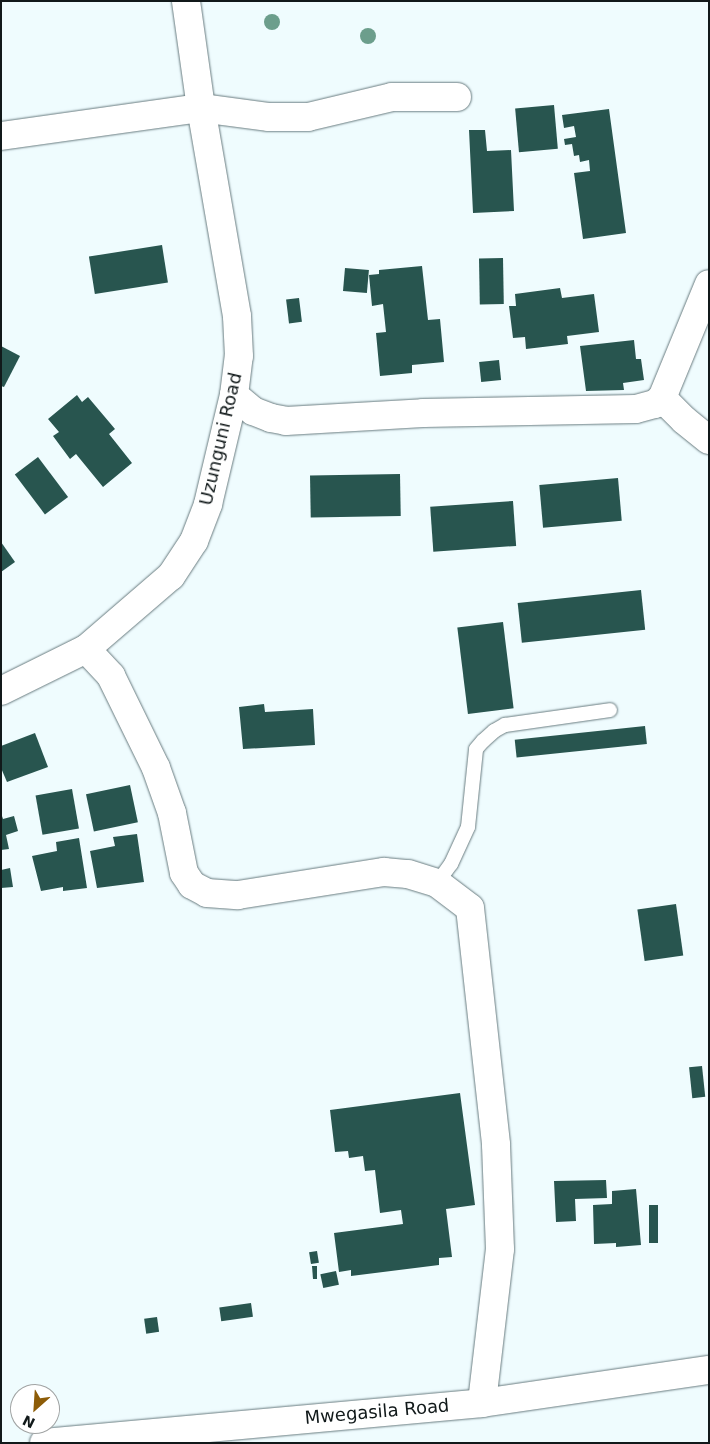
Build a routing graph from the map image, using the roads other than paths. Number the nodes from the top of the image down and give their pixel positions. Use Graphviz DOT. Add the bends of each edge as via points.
graph roads {
  1 [pos="186,1"];
  2 [pos="457,97"];
  3 [pos="202,108"];
  4 [pos="1,136"];
  5 [pos="709,284"];
  6 [pos="234,395"];
  7 [pos="662,398"];
  8 [pos="709,440"];
  9 [pos="86,649"];
  10 [pos="1,691"];
  11 [pos="610,710"];
  12 [pos="437,883"];
  13 [pos="709,1370"];
  14 [pos="482,1404"];
  15 [pos="219,1434"];
  16 [pos="44,1443"];
  1 -- 3 [label="street, Uzunguni Road"];
  2 -- 3 [label="street" via="392,97 308,117 268,117"];
  3 -- 4 [label="street"];
  3 -- 6 [label="street, Uzunguni Road" via="238,316 240,356"];
  5 -- 7 [label="street"];
  6 -- 7 [label="street" via="253,411 286,420 423,413 636,409 655,404"];
  6 -- 9 [label="street, Uzunguni Road" via="208,504 194,541 171,576"];
  7 -- 8 [label="street"];
  9 -- 10 [label="street, Uzunguni Road"];
  9 -- 12 [label="street" via="111,676 156,768 172,812 184,873 192,885 207,893 238,896 384,872 408,874"];
  11 -- 12 [label="lane" via="505,725 483,741 476,749 468,827 451,864"];
  12 -- 14 [label="street" via="470,908 496,1144 500,1249"];
  13 -- 14 [label="street, Mwegasila Road"];
  14 -- 15 [label="street, Mwegasila Road"];
  15 -- 16 [label="street, Mwegasila Road"];
}
